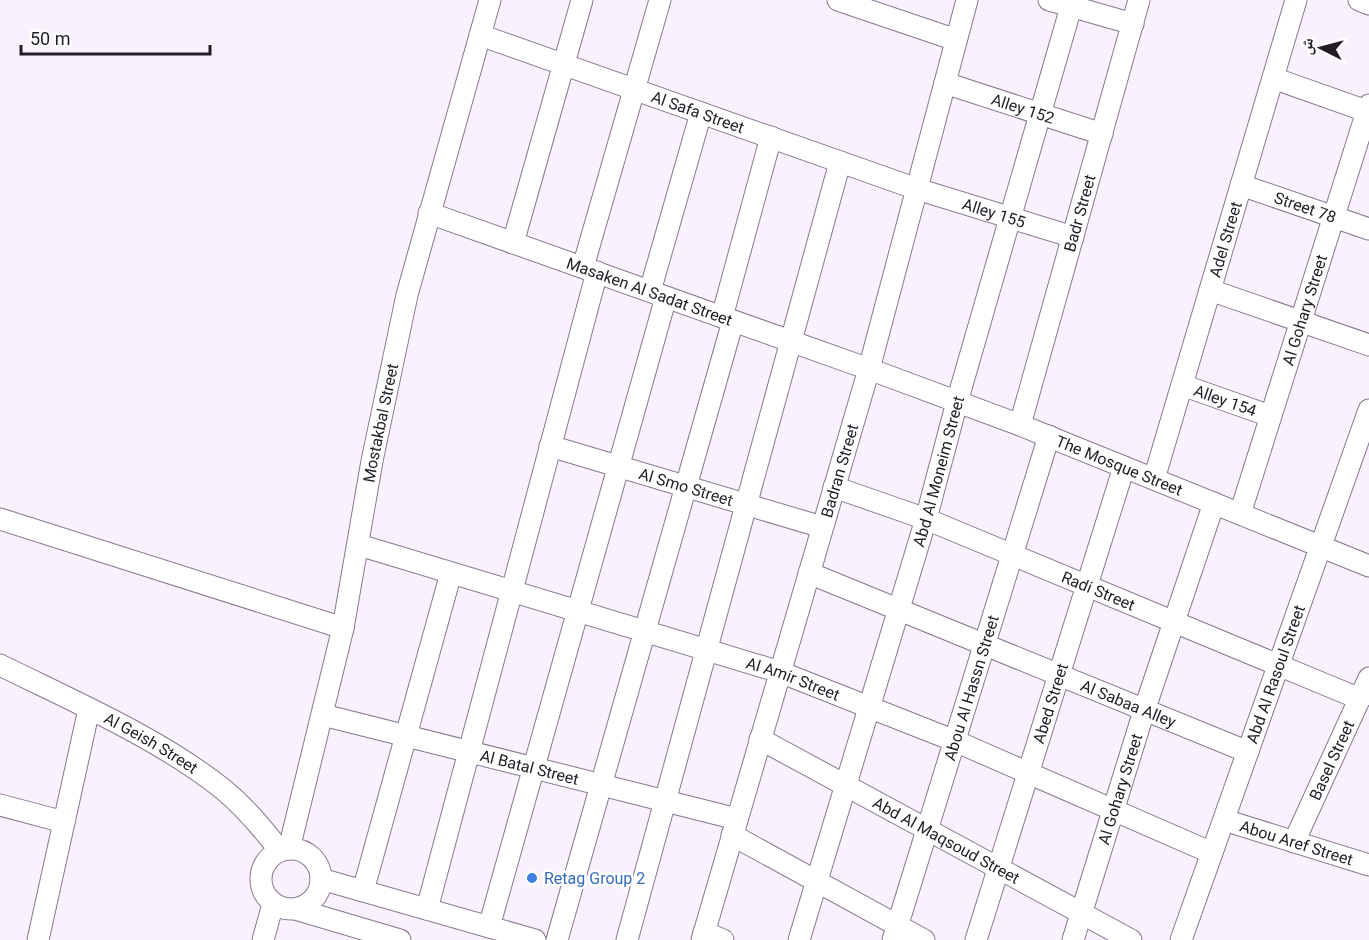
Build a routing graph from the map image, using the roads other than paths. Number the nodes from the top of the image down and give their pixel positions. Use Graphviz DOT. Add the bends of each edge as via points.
graph roads {
  1 [pos="490,0"];
  2 [pos="582,0"];
  3 [pos="660,0"];
  4 [pos="838,0"];
  5 [pos="967,0"];
  6 [pos="1049,0"];
  7 [pos="1139,0"];
  8 [pos="1296,0"];
  9 [pos="1359,0"];
  10 [pos="1072,3"];
  11 [pos="1369,4"];
  12 [pos="881,7"];
  13 [pos="1133,24"];
  14 [pos="480,35"];
  15 [pos="957,40"];
  16 [pos="564,64"];
  17 [pos="1273,78"];
  18 [pos="945,84"];
  19 [pos="634,89"];
  20 [pos="1368,109"];
  21 [pos="701,113"];
  22 [pos="1040,114"];
  23 [pos="1102,134"];
  24 [pos="771,137"];
  25 [pos="840,162"];
  26 [pos="1241,184"];
  27 [pos="917,189"];
  28 [pos="429,213"];
  29 [pos="1334,217"];
  30 [pos="1010,218"];
  31 [pos="1369,229"];
  32 [pos="1073,237"];
  33 [pos="513,243"];
  34 [pos="590,270"];
  35 [pos="1210,290"];
  36 [pos="658,294"];
  37 [pos="728,319"];
  38 [pos="1300,321"];
  39 [pos="791,341"];
  40 [pos="1369,345"];
  41 [pos="869,369"];
  42 [pos="1182,385"];
  43 [pos="957,402"];
  44 [pos="1369,410"];
  45 [pos="1270,416"];
  46 [pos="1020,425"];
  47 [pos="1049,436"];
  48 [pos="550,446"];
  49 [pos="1363,448"];
  50 [pos="618,466"];
  51 [pos="1124,467"];
  52 [pos="1154,479"];
  53 [pos="687,486"];
  54 [pos="834,487"];
  55 [pos="1214,503"];
  56 [pos="746,504"];
  57 [pos="1240,514"];
  58 [pos="0,519"];
  59 [pos="926,519"];
  60 [pos="822,527"];
  61 [pos="359,545"];
  62 [pos="1321,546"];
  63 [pos="1012,555"];
  64 [pos="1369,566"];
  65 [pos="451,573"];
  66 [pos="808,573"];
  67 [pos="1087,585"];
  68 [pos="512,591"];
  69 [pos="898,609"];
  70 [pos="578,611"];
  71 [pos="1174,622"];
  72 [pos="343,628"];
  73 [pos="645,632"];
  74 [pos="985,645"];
  75 [pos="706,650"];
  76 [pos="0,665"];
  77 [pos="1279,665"];
  78 [pos="780,672"];
  79 [pos="1059,676"];
  80 [pos="1369,678"];
  81 [pos="1360,699"];
  82 [pos="869,707"];
  83 [pos="89,709"];
  84 [pos="1144,711"];
  85 [pos="322,715"];
  86 [pos="406,735"];
  87 [pos="760,739"];
  88 [pos="955,741"];
  89 [pos="469,752"];
  90 [pos="1248,752"];
  91 [pos="533,768"];
  92 [pos="1029,772"];
  93 [pos="601,785"];
  94 [pos="845,786"];
  95 [pos="665,801"];
  96 [pos="0,806"];
  97 [pos="1114,809"];
  98 [pos="1224,820"];
  99 [pos="64,822"];
  100 [pos="734,827"];
  101 [pos="928,830"];
  102 [pos="1294,842"];
  103 [pos="285,850"];
  104 [pos="1212,853"];
  105 [pos="1369,865"];
  106 [pos="999,868"];
  107 [pos="321,879"];
  108 [pos="817,881"];
  109 [pos="363,891"];
  110 [pos="273,904"];
  111 [pos="295,909"];
  112 [pos="427,909"];
  113 [pos="1082,913"];
  114 [pos="489,927"];
  115 [pos="348,933"];
  116 [pos="896,933"];
  117 [pos="710,937"];
  118 [pos="38,940"];
  119 [pos="263,940"];
  120 [pos="400,940"];
  121 [pos="536,940"];
  122 [pos="557,940"];
  123 [pos="627,940"];
  124 [pos="799,940"];
  125 [pos="924,940"];
  126 [pos="976,940"];
  127 [pos="1073,940"];
  128 [pos="1131,940"];
  129 [pos="1181,940"];
  1 -- 14 [label="street, Mostakbal Street"];
  2 -- 16 [label="street"];
  3 -- 19 [label="street"];
  4 -- 12 [label="street"];
  5 -- 15 [label="street, Badran Street"];
  6 -- 10 [label="street"];
  7 -- 13 [label="street, Badr Street"];
  8 -- 17 [label="street, Adel Street"];
  9 -- 11 [label="street"];
  10 -- 13 [label="street"];
  10 -- 22 [label="street, Abd Al Moneim Street"];
  12 -- 15 [label="street"];
  13 -- 23 [label="street, Badr Street"];
  14 -- 16 [label="street, Al Safa Street"];
  14 -- 28 [label="street, Mostakbal Street"];
  15 -- 18 [label="street, Badran Street"];
  16 -- 19 [label="street, Al Safa Street"];
  16 -- 33 [label="street"];
  17 -- 20 [label="street"];
  17 -- 26 [label="street, Adel Street"];
  18 -- 22 [label="street, Alley 152"];
  18 -- 27 [label="street, Badran Street"];
  19 -- 21 [label="street, Al Safa Street"];
  19 -- 34 [label="street"];
  20 -- 29 [label="street, Al Gohary Street"];
  21 -- 24 [label="street, Al Safa Street"];
  21 -- 36 [label="street"];
  22 -- 23 [label="street, Alley 152"];
  22 -- 30 [label="street, Abd Al Moneim Street"];
  23 -- 32 [label="street, Badr Street"];
  24 -- 25 [label="street, Al Safa Street"];
  24 -- 37 [label="street"];
  25 -- 27 [label="street, Al Safa Street"];
  25 -- 39 [label="street"];
  26 -- 29 [label="street, Street 78"];
  26 -- 35 [label="street, Adel Street"];
  27 -- 30 [label="street, Alley 155"];
  27 -- 41 [label="street, Badran Street"];
  28 -- 33 [label="street, Masaken Al Sadat Street"];
  28 -- 61 [label="street, Mostakbal Street" via="389,378"];
  29 -- 31 [label="street, Street 78"];
  29 -- 38 [label="street, Al Gohary Street"];
  30 -- 32 [label="street, Alley 155"];
  30 -- 43 [label="street, Abd Al Moneim Street"];
  32 -- 46 [label="street, Badr Street"];
  33 -- 34 [label="street, Masaken Al Sadat Street"];
  34 -- 36 [label="street, Masaken Al Sadat Street"];
  34 -- 48 [label="street"];
  35 -- 38 [label="street"];
  35 -- 42 [label="street, Adel Street"];
  36 -- 37 [label="street, Masaken Al Sadat Street"];
  36 -- 50 [label="street"];
  37 -- 39 [label="street, Masaken Al Sadat Street"];
  37 -- 53 [label="street"];
  38 -- 40 [label="street"];
  38 -- 45 [label="street, Al Gohary Street"];
  39 -- 41 [label="street, Masaken Al Sadat Street"];
  39 -- 56 [label="street"];
  41 -- 43 [label="street, The Mosque Street"];
  41 -- 54 [label="street, Badran Street"];
  42 -- 45 [label="street, Alley 154"];
  42 -- 52 [label="street, Adel Street"];
  43 -- 46 [label="street, The Mosque Street"];
  43 -- 59 [label="street, Abd Al Moneim Street"];
  44 -- 49 [label="street, Abd Al Rasoul Street"];
  45 -- 57 [label="street, Al Gohary Street"];
  46 -- 47 [label="street, The Mosque Street"];
  47 -- 51 [label="street, The Mosque Street"];
  47 -- 63 [label="street, Abou Al Hassn Street"];
  48 -- 50 [label="street, Al Smo Street"];
  48 -- 68 [label="street"];
  49 -- 62 [label="street, Abd Al Rasoul Street"];
  50 -- 53 [label="street, Al Smo Street"];
  50 -- 70 [label="street"];
  51 -- 52 [label="street, The Mosque Street"];
  51 -- 67 [label="street, Abed Street"];
  52 -- 55 [label="street, The Mosque Street"];
  53 -- 56 [label="street, Al Smo Street"];
  53 -- 73 [label="street"];
  54 -- 59 [label="street, Radi Street"];
  54 -- 60 [label="street, Badran Street"];
  55 -- 57 [label="street, The Mosque Street"];
  55 -- 71 [label="street, Al Gohary Street"];
  56 -- 60 [label="street, Al Smo Street"];
  56 -- 75 [label="street"];
  57 -- 62 [label="street, The Mosque Street"];
  58 -- 72 [label="street"];
  59 -- 63 [label="street, Radi Street"];
  59 -- 69 [label="street, Abd Al Moneim Street"];
  60 -- 66 [label="street, Badran Street"];
  61 -- 65 [label="street, Al Amir Street"];
  61 -- 72 [label="street, Mostakbal Street"];
  62 -- 64 [label="street, The Mosque Street"];
  62 -- 77 [label="street, Abd Al Rasoul Street"];
  63 -- 67 [label="street, Radi Street"];
  63 -- 74 [label="street, Abou Al Hassn Street"];
  65 -- 68 [label="street, Al Amir Street"];
  65 -- 86 [label="street"];
  66 -- 69 [label="street, Al Sabaa Alley"];
  66 -- 78 [label="street, Badran Street"];
  67 -- 71 [label="street, Radi Street"];
  67 -- 79 [label="street, Abed Street"];
  68 -- 70 [label="street, Al Amir Street"];
  68 -- 89 [label="street"];
  69 -- 74 [label="street, Al Sabaa Alley"];
  69 -- 82 [label="street, Abd Al Moneim Street"];
  70 -- 73 [label="street, Al Amir Street"];
  70 -- 91 [label="street"];
  71 -- 77 [label="street, Radi Street"];
  71 -- 84 [label="street, Al Gohary Street"];
  72 -- 85 [label="street, Mostakbal Street"];
  73 -- 75 [label="street, Al Amir Street"];
  73 -- 93 [label="street"];
  74 -- 79 [label="street, Al Sabaa Alley"];
  74 -- 88 [label="street, Abou Al Hassn Street"];
  75 -- 78 [label="street, Al Amir Street"];
  75 -- 95 [label="street"];
  76 -- 83 [label="street, Al Geish Street"];
  77 -- 81 [label="street, Radi Street"];
  77 -- 90 [label="street, Abd Al Rasoul Street"];
  78 -- 82 [label="street, Al Amir Street"];
  78 -- 87 [label="street, Badran Street"];
  79 -- 84 [label="street, Al Sabaa Alley"];
  79 -- 92 [label="street, Abed Street"];
  80 -- 81 [label="street, Basel Street"];
  81 -- 102 [label="street, Basel Street"];
  82 -- 88 [label="street, Al Amir Street"];
  82 -- 94 [label="street, Abd Al Moneim Street"];
  83 -- 99 [label="street"];
  83 -- 103 [label="street, Al Geish Street" via="162,748 218,785"];
  84 -- 90 [label="street, Al Sabaa Alley"];
  84 -- 97 [label="street, Al Gohary Street"];
  85 -- 86 [label="street, Al Batal Street"];
  85 -- 103 [label="street, Mostakbal Street"];
  86 -- 89 [label="street, Al Batal Street"];
  86 -- 109 [label="street"];
  87 -- 94 [label="street, Abd Al Maqsoud Street"];
  87 -- 100 [label="street, Badran Street"];
  88 -- 92 [label="street, Al Amir Street"];
  88 -- 101 [label="street, Abou Al Hassn Street"];
  89 -- 91 [label="street, Al Batal Street"];
  89 -- 112 [label="street"];
  90 -- 98 [label="street, Abd Al Rasoul Street"];
  91 -- 93 [label="street, Al Batal Street"];
  91 -- 114 [label="street"];
  92 -- 97 [label="street, Al Amir Street"];
  92 -- 106 [label="street, Abed Street"];
  93 -- 95 [label="street, Al Batal Street"];
  93 -- 122 [label="street"];
  94 -- 101 [label="street, Abd Al Maqsoud Street"];
  94 -- 108 [label="street, Abd Al Moneim Street"];
  95 -- 100 [label="street, Al Batal Street"];
  95 -- 123 [label="street"];
  96 -- 99 [label="street"];
  97 -- 104 [label="street, Al Amir Street"];
  97 -- 113 [label="street, Al Gohary Street"];
  98 -- 102 [label="street, Abou Aref Street"];
  98 -- 104 [label="street, Abd Al Rasoul Street"];
  99 -- 118 [label="street"];
  100 -- 108 [label="street, Al Batal Street"];
  100 -- 117 [label="street, Badran Street"];
  101 -- 106 [label="street, Abd Al Maqsoud Street"];
  101 -- 116 [label="street, Abou Al Hassn Street"];
  102 -- 105 [label="street, Abou Aref Street"];
  103 -- 107 [label="street" via="305,852 320,871"];
  103 -- 110 [label="street" via="266,863 261,880"];
  104 -- 129 [label="street, Abd Al Rasoul Street"];
  106 -- 113 [label="street, Abd Al Maqsoud Street"];
  106 -- 126 [label="street, Abed Street"];
  107 -- 109 [label="street"];
  107 -- 111 [label="street" via="316,896"];
  108 -- 116 [label="street, Al Batal Street"];
  108 -- 124 [label="street, Abd Al Moneim Street"];
  109 -- 112 [label="street"];
  110 -- 111 [label="street"];
  110 -- 119 [label="street"];
  111 -- 115 [label="street"];
  112 -- 114 [label="street"];
  113 -- 127 [label="street, Al Gohary Street"];
  113 -- 128 [label="street, Abd Al Maqsoud Street"];
  114 -- 121 [label="street"];
  115 -- 120 [label="street"];
  116 -- 125 [label="street, Al Batal Street"];
}
